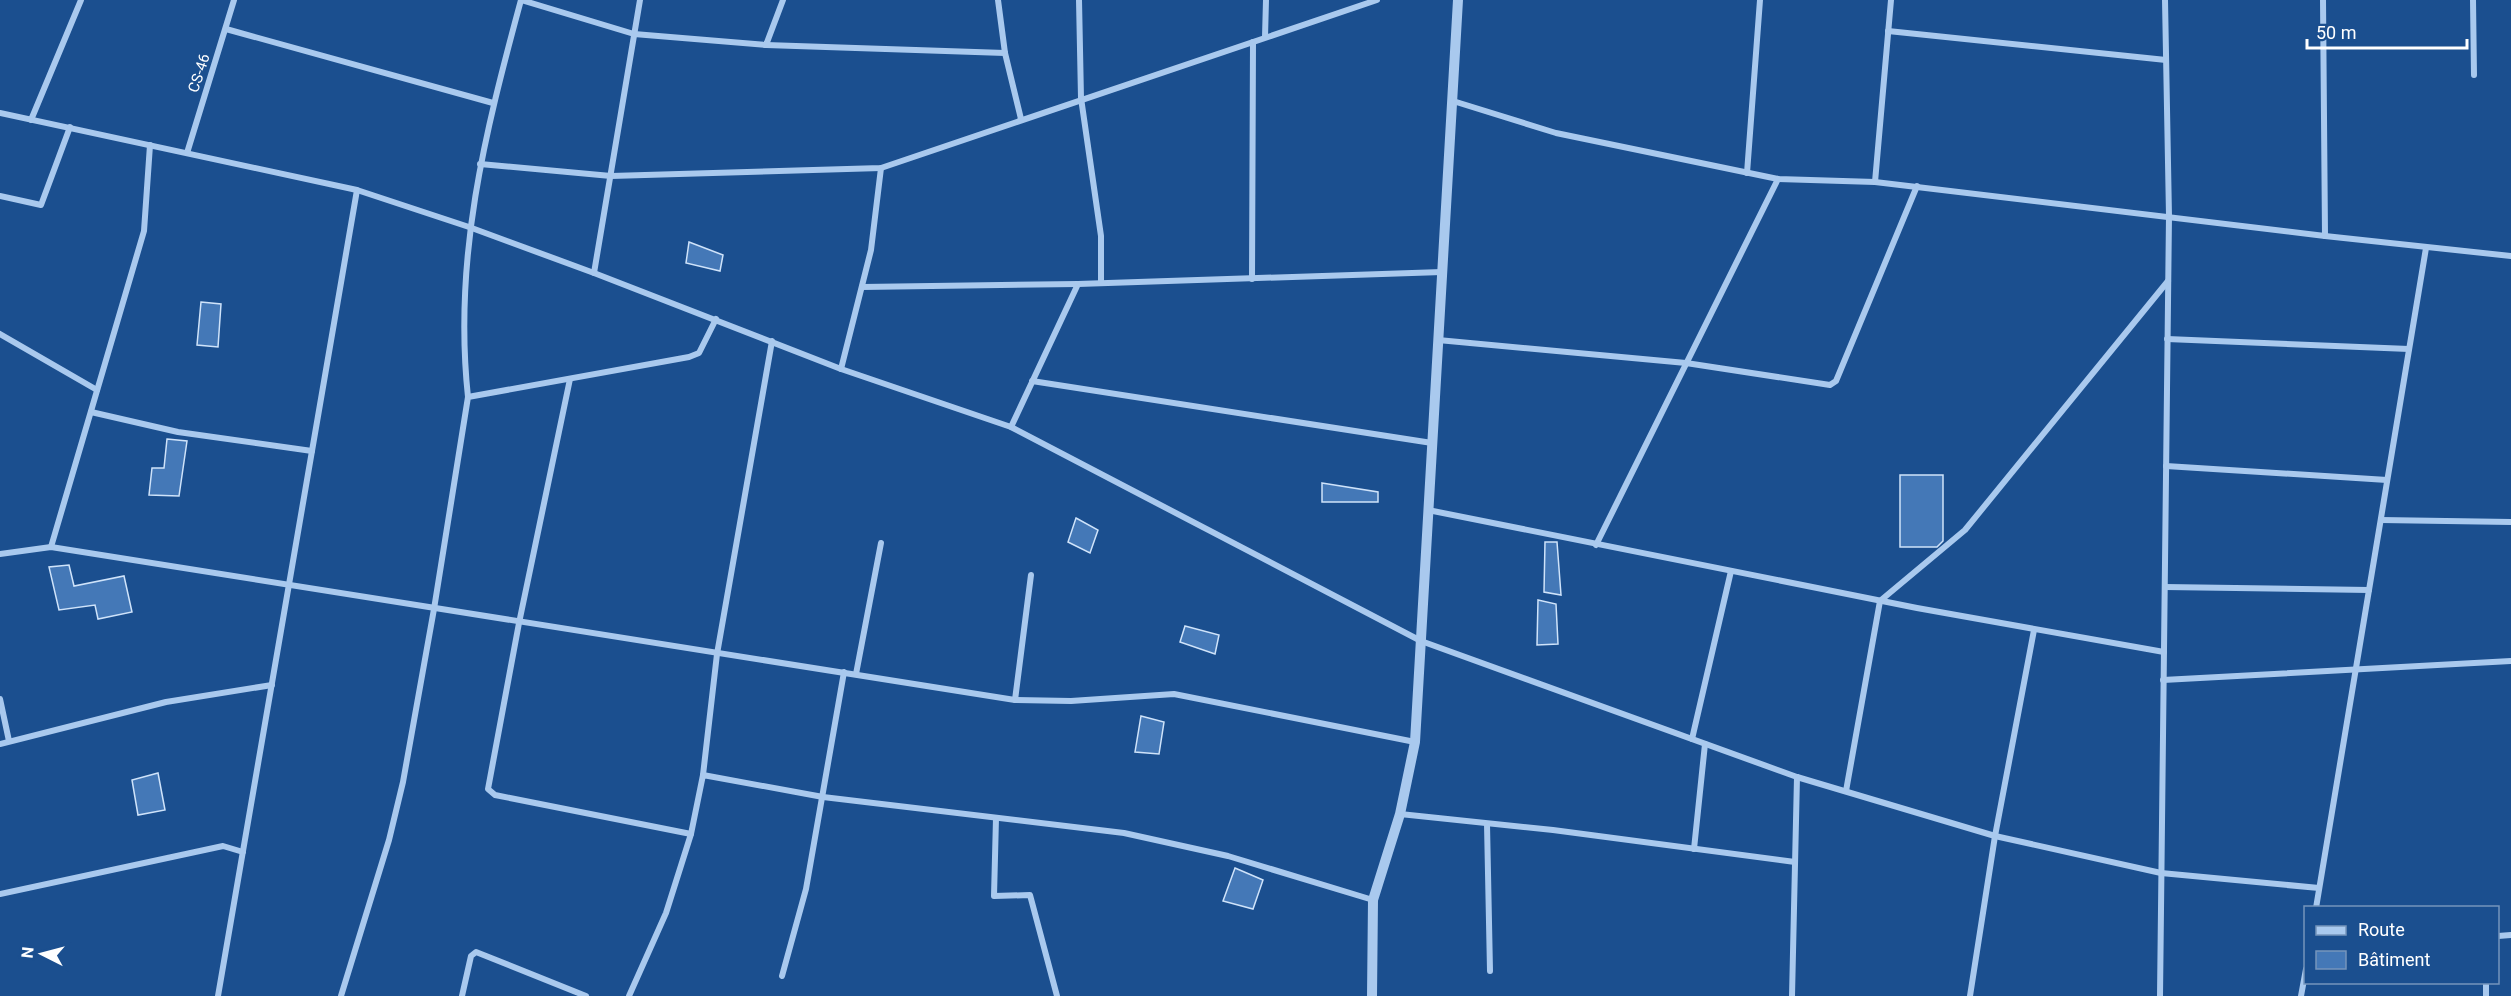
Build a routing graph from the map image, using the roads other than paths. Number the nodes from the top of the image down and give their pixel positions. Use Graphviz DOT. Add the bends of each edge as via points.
graph roads {
  1 [pos="81,0"];
  2 [pos="234,0"];
  3 [pos="521,0"];
  4 [pos="640,0"];
  5 [pos="783,0"];
  6 [pos="998,0"];
  7 [pos="1079,0"];
  8 [pos="1266,0"];
  9 [pos="1377,0"];
  10 [pos="1458,0"];
  11 [pos="1760,0"];
  12 [pos="1891,0"];
  13 [pos="2164,0"];
  14 [pos="2323,0"];
  15 [pos="2473,0"];
  16 [pos="226,29"];
  17 [pos="1888,31"];
  18 [pos="633,34"];
  19 [pos="1265,37"];
  20 [pos="1253,42"];
  21 [pos="766,45"];
  22 [pos="1005,53"];
  23 [pos="2166,60"];
  24 [pos="2474,75"];
  25 [pos="1081,98"];
  26 [pos="1454,101"];
  27 [pos="493,103"];
  28 [pos="0,113"];
  29 [pos="1021,119"];
  30 [pos="31,120"];
  31 [pos="70,127"];
  32 [pos="150,145"];
  33 [pos="187,153"];
  34 [pos="480,164"];
  35 [pos="881,168"];
  36 [pos="1747,173"];
  37 [pos="611,176"];
  38 [pos="1778,179"];
  39 [pos="1875,182"];
  40 [pos="1917,186"];
  41 [pos="357,190"];
  42 [pos="0,196"];
  43 [pos="2169,216"];
  44 [pos="469,227"];
  45 [pos="2325,236"];
  46 [pos="2426,248"];
  47 [pos="2511,256"];
  48 [pos="1442,272"];
  49 [pos="594,273"];
  50 [pos="1252,279"];
  51 [pos="2168,281"];
  52 [pos="1101,283"];
  53 [pos="1078,284"];
  54 [pos="862,287"];
  55 [pos="716,319"];
  56 [pos="0,334"];
  57 [pos="2168,339"];
  58 [pos="1438,340"];
  59 [pos="772,341"];
  60 [pos="2409,349"];
  61 [pos="1686,363"];
  62 [pos="841,369"];
  63 [pos="570,379"];
  64 [pos="1032,381"];
  65 [pos="97,390"];
  66 [pos="468,397"];
  67 [pos="91,412"];
  68 [pos="1011,427"];
  69 [pos="1432,442"];
  70 [pos="312,451"];
  71 [pos="2166,466"];
  72 [pos="2387,480"];
  73 [pos="1428,510"];
  74 [pos="2380,520"];
  75 [pos="2511,522"];
  76 [pos="881,543"];
  77 [pos="1596,545"];
  78 [pos="51,547"];
  79 [pos="0,554"];
  80 [pos="1731,571"];
  81 [pos="1031,575"];
  82 [pos="289,586"];
  83 [pos="2165,587"];
  84 [pos="2369,591"];
  85 [pos="1881,600"];
  86 [pos="434,609"];
  87 [pos="519,623"];
  88 [pos="2034,630"];
  89 [pos="1421,641"];
  90 [pos="2164,652"];
  91 [pos="717,654"];
  92 [pos="2511,661"];
  93 [pos="2354,668"];
  94 [pos="844,672"];
  95 [pos="856,674"];
  96 [pos="2163,680"];
  97 [pos="272,685"];
  98 [pos="0,699"];
  99 [pos="1015,700"];
  100 [pos="1692,739"];
  101 [pos="9,741"];
  102 [pos="1415,742"];
  103 [pos="0,744"];
  104 [pos="1705,744"];
  105 [pos="703,775"];
  106 [pos="1797,777"];
  107 [pos="1846,791"];
  108 [pos="823,797"];
  109 [pos="1400,814"];
  110 [pos="996,818"];
  111 [pos="1487,824"];
  112 [pos="691,834"];
  113 [pos="1995,836"];
  114 [pos="1694,849"];
  115 [pos="243,852"];
  116 [pos="1795,862"];
  117 [pos="2161,873"];
  118 [pos="2319,888"];
  119 [pos="0,894"];
  120 [pos="1373,900"];
  121 [pos="2316,906"];
  122 [pos="1490,971"];
  123 [pos="782,976"];
  124 [pos="2304,980"];
  125 [pos="218,996"];
  126 [pos="340,996"];
  127 [pos="462,996"];
  128 [pos="586,996"];
  129 [pos="629,996"];
  130 [pos="1058,996"];
  131 [pos="1372,996"];
  132 [pos="1792,996"];
  133 [pos="1970,996"];
  134 [pos="2160,996"];
  135 [pos="2301,996"];
  1 -- 30 [label="street"];
  2 -- 16 [label="street, CS-46"];
  3 -- 18 [label="street"];
  3 -- 27 [label="street"];
  4 -- 18 [label="street"];
  5 -- 21 [label="street"];
  6 -- 22 [label="street"];
  7 -- 25 [label="street"];
  8 -- 19 [label="street"];
  9 -- 19 [label="street"];
  10 -- 26 [label="street"];
  11 -- 36 [label="street"];
  12 -- 17 [label="street"];
  13 -- 23 [label="street"];
  14 -- 45 [label="street"];
  15 -- 24 [label="street"];
  16 -- 27 [label="street"];
  16 -- 33 [label="street, CS-46"];
  17 -- 23 [label="street"];
  17 -- 39 [label="street"];
  18 -- 21 [label="street"];
  18 -- 37 [label="street"];
  19 -- 20 [label="street"];
  20 -- 25 [label="street"];
  20 -- 50 [label="street"];
  21 -- 22 [label="street"];
  22 -- 29 [label="street"];
  23 -- 43 [label="street"];
  25 -- 29 [label="street"];
  25 -- 52 [label="street" via="1101,236"];
  26 -- 36 [label="street" via="1556,133"];
  26 -- 48 [label="street"];
  27 -- 34 [label="street"];
  28 -- 30 [label="street"];
  29 -- 35 [label="street"];
  30 -- 31 [label="street"];
  31 -- 32 [label="street"];
  31 -- 42 [label="street" via="41,205"];
  32 -- 33 [label="street"];
  32 -- 65 [label="street" via="144,231"];
  33 -- 41 [label="street"];
  34 -- 37 [label="street"];
  34 -- 44 [label="street"];
  35 -- 37 [label="street"];
  35 -- 54 [label="street" via="871,250"];
  36 -- 38 [label="street"];
  37 -- 49 [label="street"];
  38 -- 39 [label="street"];
  38 -- 61 [label="street"];
  39 -- 40 [label="street"];
  40 -- 43 [label="street"];
  40 -- 61 [label="street" via="1836,381 1830,385"];
  41 -- 44 [label="street"];
  41 -- 70 [label="street"];
  43 -- 45 [label="street"];
  43 -- 51 [label="street"];
  44 -- 49 [label="street"];
  44 -- 66 [label="street" via="463,327"];
  45 -- 46 [label="street"];
  46 -- 47 [label="street"];
  46 -- 60 [label="street"];
  48 -- 50 [label="street"];
  48 -- 58 [label="street"];
  49 -- 55 [label="street"];
  50 -- 52 [label="street"];
  51 -- 57 [label="street"];
  51 -- 85 [label="street" via="1965,530"];
  52 -- 53 [label="street"];
  53 -- 54 [label="street"];
  53 -- 64 [label="street"];
  54 -- 62 [label="street"];
  55 -- 59 [label="street"];
  55 -- 63 [label="street" via="699,353"];
  56 -- 65 [label="street"];
  57 -- 60 [label="street"];
  57 -- 71 [label="street"];
  58 -- 61 [label="street"];
  58 -- 69 [label="street"];
  59 -- 62 [label="street"];
  59 -- 91 [label="street"];
  60 -- 72 [label="street"];
  61 -- 77 [label="street"];
  62 -- 68 [label="street"];
  63 -- 66 [label="street"];
  63 -- 87 [label="street"];
  64 -- 68 [label="street"];
  64 -- 69 [label="street"];
  65 -- 67 [label="street"];
  66 -- 86 [label="street"];
  67 -- 70 [label="street" via="178,432"];
  67 -- 78 [label="street"];
  68 -- 89 [label="street"];
  69 -- 73 [label="street"];
  70 -- 82 [label="street"];
  71 -- 72 [label="street"];
  71 -- 83 [label="street"];
  72 -- 74 [label="street"];
  73 -- 77 [label="street"];
  73 -- 89 [label="street"];
  74 -- 75 [label="street"];
  74 -- 84 [label="street"];
  76 -- 95 [label="street"];
  77 -- 80 [label="street"];
  78 -- 79 [label="street"];
  78 -- 82 [label="street"];
  80 -- 85 [label="street"];
  80 -- 100 [label="street"];
  81 -- 99 [label="street"];
  82 -- 86 [label="street"];
  82 -- 97 [label="street"];
  83 -- 84 [label="street"];
  83 -- 90 [label="street"];
  84 -- 93 [label="street"];
  85 -- 88 [label="street"];
  85 -- 107 [label="street"];
  86 -- 87 [label="street"];
  86 -- 126 [label="street" via="389,840"];
  87 -- 91 [label="street"];
  87 -- 112 [label="street" via="488,789 495,795"];
  88 -- 90 [label="street"];
  88 -- 113 [label="street"];
  89 -- 100 [label="street"];
  89 -- 102 [label="street"];
  90 -- 96 [label="street"];
  91 -- 94 [label="street"];
  91 -- 105 [label="street"];
  92 -- 93 [label="street"];
  93 -- 96 [label="street"];
  93 -- 118 [label="street"];
  94 -- 95 [label="street"];
  94 -- 108 [label="street"];
  95 -- 99 [label="street"];
  96 -- 117 [label="street"];
  97 -- 101 [label="street" via="166,702"];
  97 -- 115 [label="street"];
  98 -- 101 [label="street"];
  99 -- 102 [label="street" via="1174,694"];
  100 -- 104 [label="street"];
  101 -- 103 [label="street"];
  102 -- 109 [label="street"];
  104 -- 106 [label="street"];
  104 -- 114 [label="street"];
  105 -- 108 [label="street"];
  105 -- 112 [label="street"];
  106 -- 107 [label="street"];
  106 -- 116 [label="street"];
  107 -- 113 [label="street"];
  108 -- 110 [label="street"];
  108 -- 123 [label="street" via="806,889"];
  109 -- 111 [label="street"];
  109 -- 120 [label="street"];
  110 -- 120 [label="street" via="1154,839 1228,856"];
  110 -- 130 [label="street" via="994,896 1030,895"];
  111 -- 114 [label="street"];
  111 -- 122 [label="street"];
  112 -- 129 [label="street" via="666,913"];
  113 -- 117 [label="street"];
  113 -- 133 [label="street"];
  114 -- 116 [label="street"];
  115 -- 119 [label="street" via="223,846"];
  115 -- 125 [label="street"];
  116 -- 132 [label="street"];
  117 -- 118 [label="street"];
  117 -- 134 [label="street"];
  118 -- 121 [label="street"];
  120 -- 131 [label="street"];
  124 -- 135 [label="street"];
  127 -- 128 [label="street" via="471,956 476,952"];
}
